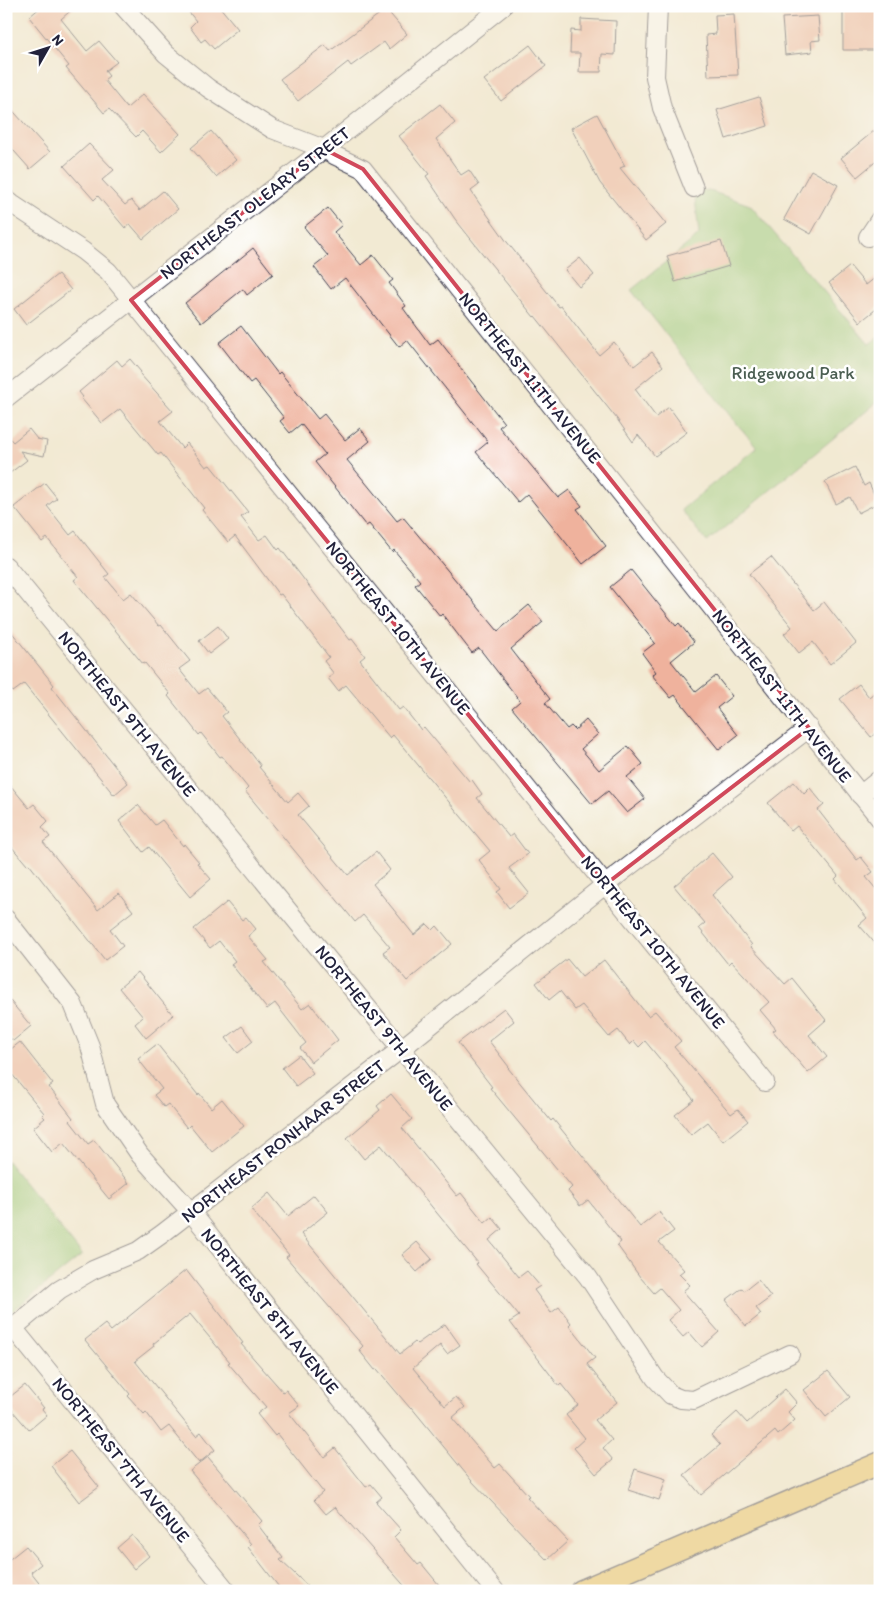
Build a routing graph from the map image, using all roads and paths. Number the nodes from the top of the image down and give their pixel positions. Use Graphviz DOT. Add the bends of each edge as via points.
graph roads {
  1 [pos="503,6"];
  2 [pos="658,6"];
  3 [pos="129,8"];
  4 [pos="324,149"];
  5 [pos="694,188"];
  6 [pos="6,198"];
  7 [pos="880,219"];
  8 [pos="868,237"];
  9 [pos="131,300"];
  10 [pos="6,398"];
  11 [pos="6,566"];
  12 [pos="809,728"];
  13 [pos="880,780"];
  14 [pos="860,795"];
  15 [pos="880,819"];
  16 [pos="606,884"];
  17 [pos="6,919"];
  18 [pos="401,1049"];
  19 [pos="765,1082"];
  20 [pos="191,1212"];
  21 [pos="10,1332"];
  22 [pos="790,1354"];
  23 [pos="880,1464"];
  24 [pos="227,1591"];
  25 [pos="495,1591"];
  26 [pos="581,1591"];
  1 -- 4 [label="street, NORTHEAST OLEARY STREET"];
  2 -- 5 [label="street" via="655,78 662,108"];
  3 -- 4 [label="street, NORTHEAST 11TH AVENUE" via="166,54 208,88 272,129"];
  4 -- 9 [label="street, NORTHEAST OLEARY STREET"];
  4 -- 12 [label="street, NORTHEAST 11TH AVENUE" via="363,169"];
  6 -- 9 [label="street, NORTHEAST 10TH AVENUE" via="108,271"];
  7 -- 8 [label="street"];
  9 -- 10 [label="street, NORTHEAST OLEARY STREET"];
  9 -- 16 [label="street, NORTHEAST 10TH AVENUE"];
  11 -- 18 [label="street, NORTHEAST 9TH AVENUE"];
  12 -- 14 [label="street, NORTHEAST 11TH AVENUE"];
  12 -- 16 [label="street, NORTHEAST RONHAAR STREET"];
  13 -- 14 [label="street"];
  14 -- 15 [label="street, NORTHEAST 11TH AVENUE"];
  16 -- 18 [label="street, NORTHEAST RONHAAR STREET"];
  16 -- 19 [label="street, NORTHEAST 10TH AVENUE"];
  17 -- 20 [label="street, NORTHEAST 8TH AVENUE" via="73,1004 90,1046 105,1104 140,1155"];
  18 -- 20 [label="street, NORTHEAST RONHAAR STREET"];
  18 -- 22 [label="street, NORTHEAST 9TH AVENUE" via="588,1277 655,1378 671,1395 694,1400"];
  20 -- 21 [label="street, NORTHEAST RONHAAR STREET" via="138,1251 93,1270 59,1290"];
  20 -- 25 [label="street, NORTHEAST 8TH AVENUE"];
  21 -- 24 [label="street, NORTHEAST 7TH AVENUE"];
  23 -- 26 [label="main road"];
}
